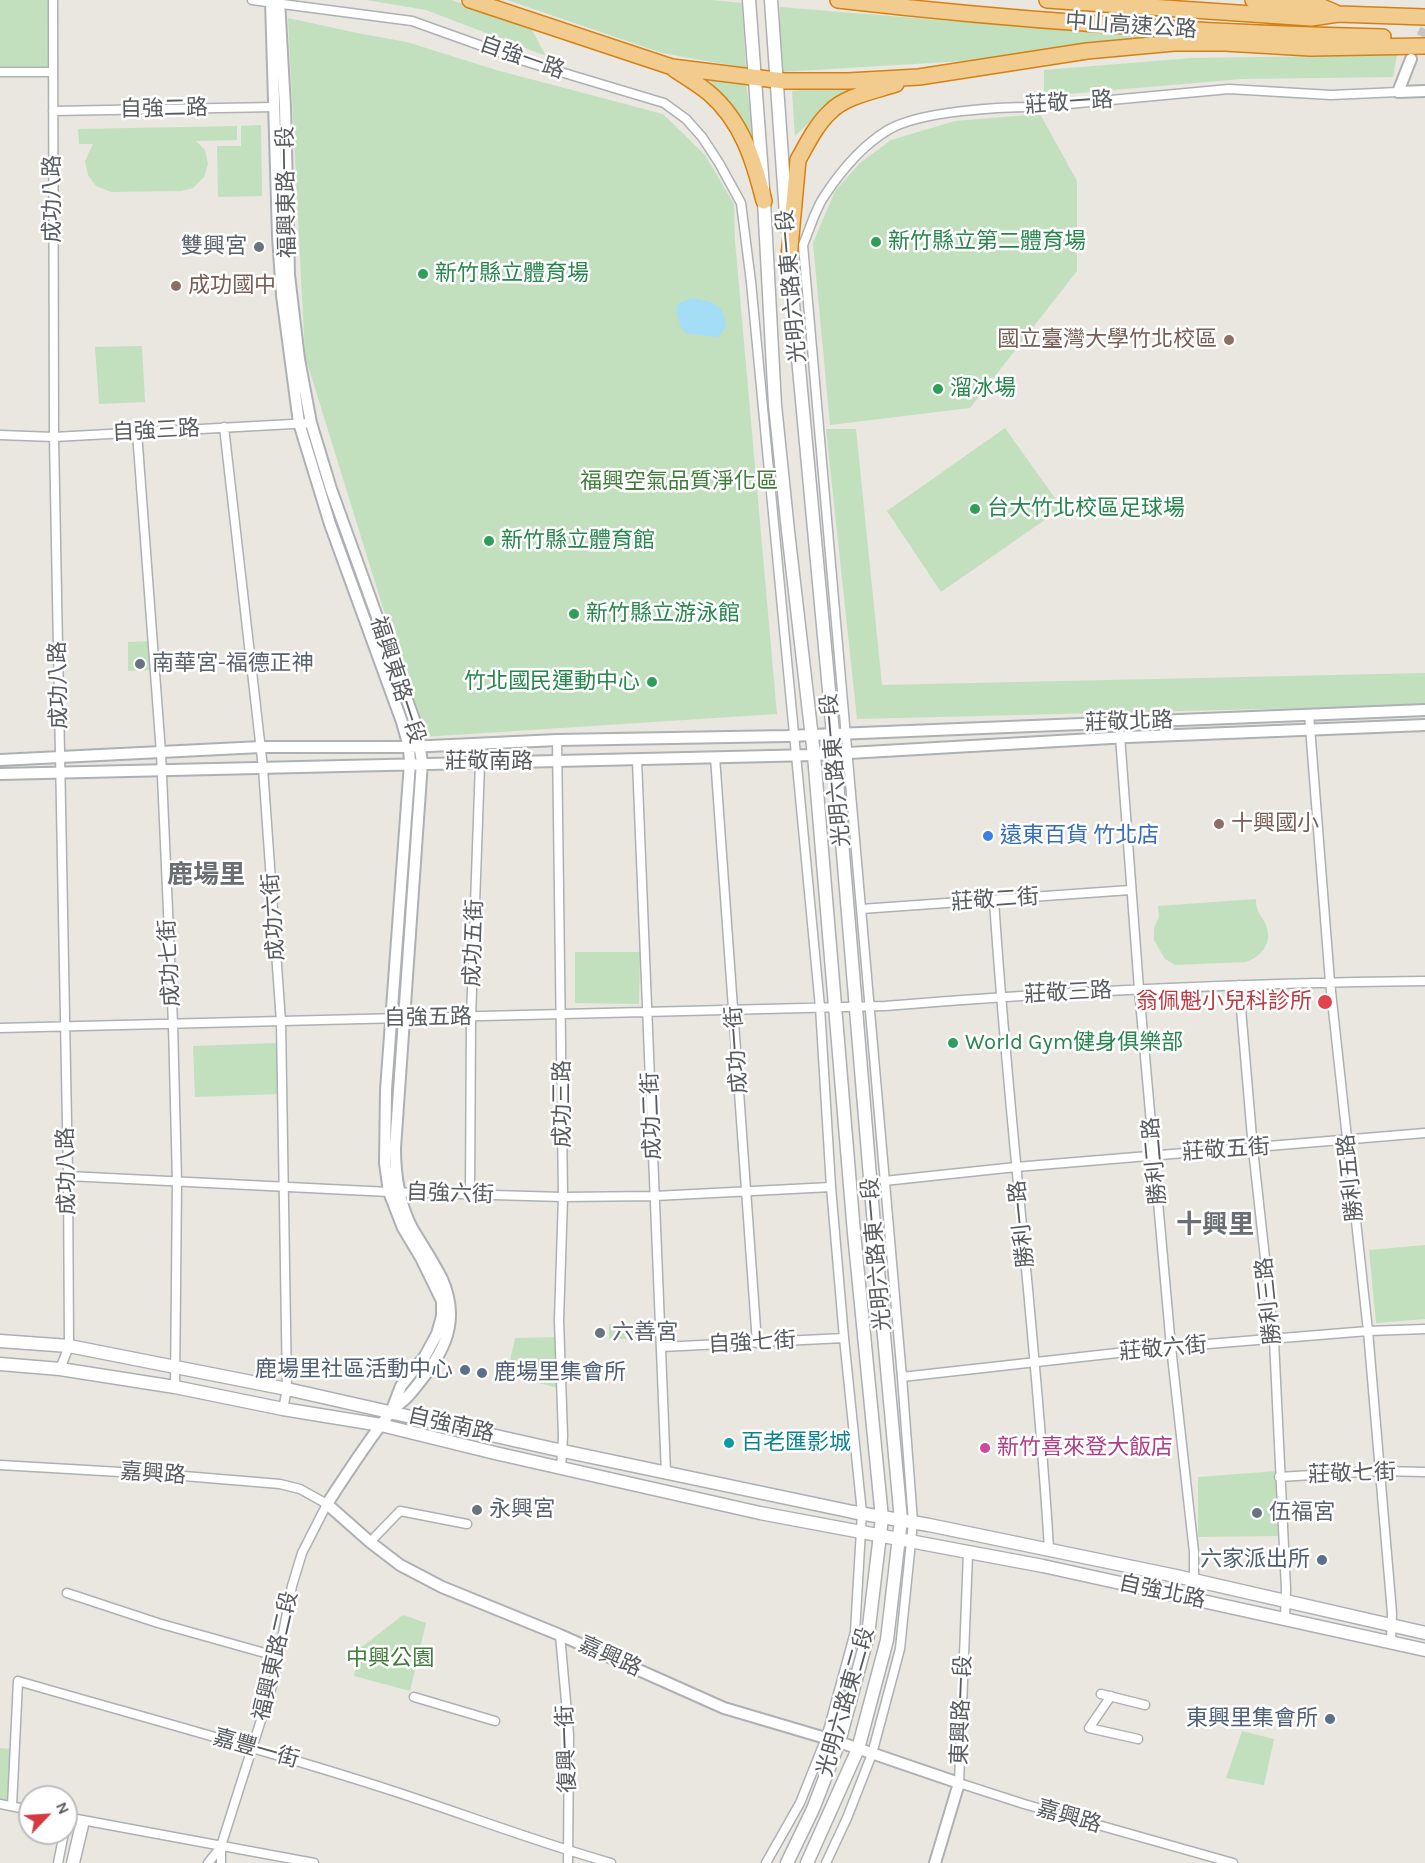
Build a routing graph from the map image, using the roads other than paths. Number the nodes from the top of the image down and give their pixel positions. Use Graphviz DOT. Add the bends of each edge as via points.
graph roads {
  1 [pos="53,0"];
  2 [pos="252,0"];
  3 [pos="470,0"];
  4 [pos="749,0"];
  5 [pos="771,0"];
  6 [pos="838,0"];
  7 [pos="1047,0"];
  8 [pos="1253,0"];
  9 [pos="275,1"];
  10 [pos="1338,14"];
  11 [pos="1425,17"];
  12 [pos="1425,38"];
  13 [pos="1425,46"];
  14 [pos="1411,59"];
  15 [pos="672,67"];
  16 [pos="0,72"];
  17 [pos="53,72"];
  18 [pos="754,77"];
  19 [pos="919,77"];
  20 [pos="776,79"];
  21 [pos="1425,91"];
  22 [pos="1398,92"];
  23 [pos="274,107"];
  24 [pos="53,111"];
  25 [pos="764,201"];
  26 [pos="741,203"];
  27 [pos="803,245"];
  28 [pos="789,258"];
  29 [pos="775,405"];
  30 [pos="298,423"];
  31 [pos="311,423"];
  32 [pos="224,427"];
  33 [pos="137,432"];
  34 [pos="765,434"];
  35 [pos="0,435"];
  36 [pos="54,437"];
  37 [pos="1425,710"];
  38 [pos="1309,714"];
  39 [pos="1119,723"];
  40 [pos="1425,725"];
  41 [pos="1310,729"];
  42 [pos="833,733"];
  43 [pos="847,733"];
  44 [pos="795,735"];
  45 [pos="812,735"];
  46 [pos="1121,738"];
  47 [pos="557,740"];
  48 [pos="261,747"];
  49 [pos="415,747"];
  50 [pos="161,753"];
  51 [pos="848,753"];
  52 [pos="835,754"];
  53 [pos="796,755"];
  54 [pos="814,755"];
  55 [pos="715,757"];
  56 [pos="60,758"];
  57 [pos="0,760"];
  58 [pos="637,760"];
  59 [pos="559,762"];
  60 [pos="416,763"];
  61 [pos="480,763"];
  62 [pos="263,768"];
  63 [pos="161,770"];
  64 [pos="60,772"];
  65 [pos="0,774"];
  66 [pos="1130,890"];
  67 [pos="994,900"];
  68 [pos="861,909"];
  69 [pos="1425,981"];
  70 [pos="1330,982"];
  71 [pos="1239,985"];
  72 [pos="1138,989"];
  73 [pos="1000,996"];
  74 [pos="869,1005"];
  75 [pos="835,1006"];
  76 [pos="856,1006"];
  77 [pos="820,1007"];
  78 [pos="734,1009"];
  79 [pos="648,1013"];
  80 [pos="562,1015"];
  81 [pos="471,1017"];
  82 [pos="398,1019"];
  83 [pos="281,1022"];
  84 [pos="173,1024"];
  85 [pos="64,1027"];
  86 [pos="0,1028"];
  87 [pos="1425,1133"];
  88 [pos="1346,1140"];
  89 [pos="1253,1149"];
  90 [pos="1154,1155"];
  91 [pos="1016,1167"];
  92 [pos="68,1176"];
  93 [pos="177,1181"];
  94 [pos="885,1181"];
  95 [pos="284,1186"];
  96 [pos="831,1187"];
  97 [pos="747,1190"];
  98 [pos="394,1192"];
  99 [pos="470,1195"];
  100 [pos="655,1196"];
  101 [pos="563,1197"];
  102 [pos="1425,1329"];
  103 [pos="1368,1331"];
  104 [pos="844,1338"];
  105 [pos="1274,1340"];
  106 [pos="0,1341"];
  107 [pos="757,1343"];
  108 [pos="69,1346"];
  109 [pos="661,1347"];
  110 [pos="1171,1347"];
  111 [pos="1036,1361"];
  112 [pos="0,1364"];
  113 [pos="176,1367"];
  114 [pos="60,1369"];
  115 [pos="902,1377"];
  116 [pos="175,1387"];
  117 [pos="287,1389"];
  118 [pos="283,1409"];
  119 [pos="392,1411"];
  120 [pos="381,1425"];
  121 [pos="562,1451"];
  122 [pos="0,1465"];
  123 [pos="561,1468"];
  124 [pos="1378,1471"];
  125 [pos="1425,1472"];
  126 [pos="666,1473"];
  127 [pos="1279,1477"];
  128 [pos="327,1504"];
  129 [pos="862,1513"];
  130 [pos="882,1518"];
  131 [pos="907,1521"];
  132 [pos="467,1524"];
  133 [pos="860,1531"];
  134 [pos="880,1534"];
  135 [pos="898,1539"];
  136 [pos="912,1541"];
  137 [pos="370,1542"];
  138 [pos="1049,1549"];
  139 [pos="969,1553"];
  140 [pos="1194,1581"];
  141 [pos="67,1593"];
  142 [pos="1190,1599"];
  143 [pos="1286,1600"];
  144 [pos="1285,1618"];
  145 [pos="1392,1625"];
  146 [pos="1425,1633"];
  147 [pos="560,1635"];
  148 [pos="1391,1642"];
  149 [pos="1425,1650"];
  150 [pos="279,1657"];
  151 [pos="1101,1694"];
  152 [pos="1111,1696"];
  153 [pos="414,1697"];
  154 [pos="1145,1705"];
  155 [pos="495,1721"];
  156 [pos="826,1738"];
  157 [pos="1138,1738"];
  158 [pos="839,1742"];
  159 [pos="253,1748"];
  160 [pos="858,1749"];
  161 [pos="872,1754"];
  162 [pos="959,1784"];
  163 [pos="0,1804"];
  164 [pos="12,1806"];
  165 [pos="18,1807"];
  166 [pos="78,1820"];
  167 [pos="84,1820"];
  168 [pos="62,1845"];
  169 [pos="221,1846"];
  170 [pos="569,1851"];
  171 [pos="58,1863"];
  172 [pos="71,1863"];
  173 [pos="76,1863"];
  174 [pos="208,1863"];
  175 [pos="221,1863"];
  176 [pos="314,1863"];
  177 [pos="568,1863"];
  178 [pos="611,1863"];
  179 [pos="766,1863"];
  180 [pos="787,1863"];
  181 [pos="807,1863"];
  182 [pos="826,1863"];
  183 [pos="935,1863"];
  184 [pos="1233,1863"];
  1 -- 17 [label="street, 成功八路"];
  2 -- 9 [label="street, 自強一路"];
  3 -- 15 [label="highway"];
  4 -- 18 [label="main road, 光明六路東一段"];
  5 -- 20 [label="main road, 光明六路東一段"];
  6 -- 12 [label="highway, 中山高速公路" via="1130,27"];
  7 -- 10 [label="highway, 中山高速公路" via="1311,18"];
  8 -- 10 [label="highway" via="1322,7"];
  9 -- 23 [label="street, 福興東路一段"];
  9 -- 26 [label="street, 自強一路" via="412,21 524,61 664,103 702,137"];
  9 -- 31 [label="street, 福興東路一段" via="285,107 289,275 298,359"];
  10 -- 11 [label="highway, 中山高速公路"];
  13 -- 19 [label="highway" via="1138,45"];
  14 -- 22 [label="street"];
  15 -- 18 [label="highway"];
  15 -- 25 [label="highway" via="709,93 735,123 751,154"];
  16 -- 17 [label="street"];
  17 -- 24 [label="street, 成功八路"];
  18 -- 20 [label="highway"];
  18 -- 25 [label="main road, 光明六路東一段"];
  19 -- 20 [label="highway" via="848,81"];
  19 -- 28 [label="highway" via="848,100 830,111 819,126 798,160"];
  20 -- 28 [label="main road, 光明六路東一段"];
  21 -- 22 [label="street, 莊敬一路"];
  22 -- 27 [label="street, 莊敬一路" via="1331,95 1229,89 915,119 888,130 855,157 824,196"];
  23 -- 24 [label="street, 自強二路"];
  23 -- 30 [label="street, 福興東路一段" via="282,295"];
  24 -- 36 [label="street, 成功八路"];
  25 -- 29 [label="main road, 光明六路東一段"];
  26 -- 34 [label="street, 光明六路東一段"];
  27 -- 43 [label="street, 光明六路東一段"];
  28 -- 42 [label="main road, 光明六路東一段"];
  29 -- 34 [label="street"];
  29 -- 45 [label="main road, 光明六路東一段"];
  30 -- 31 [label="street, 自強三路"];
  30 -- 32 [label="street, 自強三路"];
  30 -- 49 [label="street, 福興東路一段" via="330,525 402,722"];
  31 -- 49 [label="street, 福興東路一段" via="334,499 416,725"];
  32 -- 33 [label="street, 自強三路"];
  32 -- 48 [label="street, 成功六街"];
  33 -- 36 [label="street, 自強三路"];
  33 -- 50 [label="street, 成功七街"];
  34 -- 44 [label="street, 光明六路東一段"];
  35 -- 36 [label="street, 自強三路"];
  36 -- 56 [label="street, 成功八路"];
  37 -- 38 [label="street, 莊敬北路"];
  38 -- 39 [label="street, 莊敬北路"];
  38 -- 41 [label="street, 勝利五路"];
  39 -- 43 [label="street, 莊敬北路"];
  39 -- 46 [label="street, 勝利二路"];
  40 -- 41 [label="street, 莊敬北路"];
  41 -- 46 [label="street, 莊敬北路"];
  41 -- 70 [label="street, 勝利五路"];
  42 -- 43 [label="street, 莊敬北路"];
  42 -- 45 [label="street, 莊敬南路"];
  42 -- 52 [label="main road, 光明六路東一段"];
  43 -- 51 [label="street, 光明六路東一段"];
  44 -- 45 [label="street, 莊敬南路"];
  44 -- 47 [label="street, 莊敬南路"];
  44 -- 53 [label="street, 光明六路東一段"];
  45 -- 54 [label="main road, 光明六路東一段"];
  46 -- 51 [label="street, 莊敬北路"];
  46 -- 66 [label="street, 勝利二路"];
  47 -- 49 [label="street, 莊敬南路"];
  47 -- 59 [label="street, 成功三路"];
  48 -- 49 [label="street, 莊敬南路"];
  48 -- 50 [label="street, 莊敬南路"];
  48 -- 62 [label="street, 成功六街"];
  49 -- 60 [label="street, 福興東路一段"];
  50 -- 56 [label="street, 莊敬南路"];
  50 -- 63 [label="street, 成功七街"];
  51 -- 52 [label="street, 莊敬北路"];
  51 -- 68 [label="street, 光明六路東一段"];
  52 -- 54 [label="street, 莊敬南路"];
  52 -- 76 [label="main road, 光明六路東一段"];
  53 -- 54 [label="street, 莊敬南路"];
  53 -- 55 [label="street, 莊敬南路"];
  53 -- 77 [label="street, 光明六路東一段"];
  54 -- 75 [label="main road, 光明六路東一段"];
  55 -- 58 [label="street, 莊敬南路"];
  55 -- 78 [label="street, 成功一街"];
  56 -- 57 [label="street, 莊敬南路"];
  56 -- 64 [label="street, 成功八路"];
  58 -- 59 [label="street, 莊敬南路"];
  58 -- 79 [label="street, 成功二街"];
  59 -- 61 [label="street, 莊敬南路"];
  59 -- 80 [label="street, 成功三路"];
  60 -- 61 [label="street, 莊敬南路"];
  60 -- 62 [label="street, 莊敬南路"];
  60 -- 82 [label="street, 福興東路一段"];
  61 -- 81 [label="street, 成功五街"];
  62 -- 63 [label="street, 莊敬南路"];
  62 -- 83 [label="street, 成功六街"];
  63 -- 64 [label="street, 莊敬南路"];
  63 -- 84 [label="street, 成功七街"];
  64 -- 65 [label="street, 莊敬南路"];
  64 -- 85 [label="street, 成功八路"];
  66 -- 67 [label="street, 莊敬二街"];
  66 -- 72 [label="street, 勝利二路"];
  67 -- 68 [label="street, 莊敬二街"];
  67 -- 73 [label="street, 勝利一路"];
  68 -- 74 [label="street, 光明六路東一段"];
  69 -- 70 [label="street, 莊敬三路"];
  70 -- 71 [label="street, 莊敬三路"];
  70 -- 88 [label="street, 勝利五路"];
  71 -- 72 [label="street, 莊敬三路"];
  71 -- 89 [label="street, 勝利三路"];
  72 -- 73 [label="street, 莊敬三路"];
  72 -- 90 [label="street, 勝利二路"];
  73 -- 74 [label="street, 莊敬三路"];
  73 -- 91 [label="street, 勝利一路"];
  74 -- 76 [label="street, 莊敬三路"];
  74 -- 94 [label="street, 光明六路東一段"];
  75 -- 76 [label="street, 自強五路"];
  75 -- 77 [label="street, 自強五路"];
  75 -- 130 [label="main road, 光明六路東一段"];
  76 -- 131 [label="main road, 光明六路東一段"];
  77 -- 78 [label="street, 自強五路"];
  77 -- 96 [label="street, 光明六路東一段"];
  78 -- 79 [label="street, 自強五路"];
  78 -- 97 [label="street, 成功一街"];
  79 -- 80 [label="street, 自強五路"];
  79 -- 100 [label="street, 成功二街"];
  80 -- 81 [label="street, 自強五路"];
  80 -- 101 [label="street, 成功三路"];
  81 -- 82 [label="street, 自強五路"];
  81 -- 99 [label="street, 成功五街"];
  82 -- 83 [label="street, 自強五路"];
  82 -- 98 [label="street, 福興東路一段"];
  83 -- 84 [label="street, 自強五路"];
  83 -- 95 [label="street, 成功六街"];
  84 -- 85 [label="street, 自強五路"];
  84 -- 93 [label="street, 成功七街"];
  85 -- 86 [label="street, 自強五路"];
  85 -- 92 [label="street, 成功八路"];
  87 -- 88 [label="street, 莊敬五街"];
  88 -- 89 [label="street, 莊敬五街"];
  88 -- 103 [label="street, 勝利五路"];
  89 -- 90 [label="street, 莊敬五街"];
  89 -- 105 [label="street, 勝利三路"];
  90 -- 91 [label="street, 莊敬五街"];
  90 -- 110 [label="street, 勝利二路"];
  91 -- 94 [label="street, 莊敬五街"];
  91 -- 111 [label="street, 勝利一路"];
  92 -- 93 [label="street, 自強六街"];
  92 -- 108 [label="street, 成功八路"];
  93 -- 95 [label="street, 自強六街"];
  93 -- 113 [label="street, 成功七街"];
  94 -- 115 [label="street, 光明六路東一段"];
  95 -- 98 [label="street, 自強六街"];
  95 -- 117 [label="street, 成功六街"];
  96 -- 97 [label="street, 自強六街"];
  96 -- 104 [label="street, 光明六路東一段"];
  97 -- 100 [label="street, 自強六街"];
  97 -- 107 [label="street, 成功一街"];
  98 -- 99 [label="street, 自強六街"];
  98 -- 119 [label="street, 福興東路一段" via="446,1289 451,1324 435,1360"];
  99 -- 101 [label="street, 自強六街"];
  100 -- 101 [label="street, 自強六街"];
  100 -- 109 [label="street, 成功二街"];
  101 -- 121 [label="street, 成功三路" via="559,1320"];
  102 -- 103 [label="street, 莊敬六街"];
  103 -- 105 [label="street, 莊敬六街"];
  103 -- 124 [label="street, 勝利五路"];
  104 -- 107 [label="street, 自強七街"];
  104 -- 129 [label="street, 光明六路東一段"];
  105 -- 110 [label="street, 莊敬六街"];
  105 -- 127 [label="street, 勝利三路"];
  106 -- 108 [label="main road, 自強南路"];
  107 -- 109 [label="street, 自強七街"];
  108 -- 113 [label="main road, 自強南路"];
  108 -- 114 [label="street, 成功八路"];
  109 -- 126 [label="street, 成功二街"];
  110 -- 111 [label="street, 莊敬六街"];
  110 -- 140 [label="street, 勝利二路"];
  111 -- 115 [label="street, 莊敬六街"];
  111 -- 138 [label="street, 勝利一路"];
  112 -- 114 [label="main road, 自強南路"];
  113 -- 116 [label="street, 成功七街"];
  113 -- 117 [label="main road, 自強南路"];
  114 -- 116 [label="main road, 自強南路"];
  115 -- 131 [label="street, 光明六路東一段"];
  116 -- 118 [label="main road, 自強南路"];
  117 -- 118 [label="street, 成功六街"];
  117 -- 119 [label="main road, 自強南路"];
  118 -- 120 [label="main road, 自強南路"];
  119 -- 120 [label="street, 福興東路一段"];
  119 -- 121 [label="main road, 自強南路"];
  120 -- 123 [label="main road, 自強南路"];
  120 -- 128 [label="street, 福興東路一段"];
  121 -- 123 [label="street, 成功三路"];
  121 -- 126 [label="main road, 自強南路"];
  122 -- 128 [label="street, 嘉興路" via="280,1484 300,1489"];
  123 -- 133 [label="main road, 自強南路" via="760,1513"];
  124 -- 125 [label="street, 莊敬七街"];
  124 -- 127 [label="street, 莊敬七街"];
  124 -- 145 [label="street, 勝利五路"];
  126 -- 129 [label="main road, 自強南路"];
  127 -- 143 [label="street, 勝利三路"];
  128 -- 137 [label="street, 嘉興路"];
  128 -- 150 [label="street, 福興東路二段" via="295,1575"];
  129 -- 130 [label="main road, 自強南路"];
  129 -- 133 [label="street, 光明六路東一段"];
  130 -- 131 [label="main road, 自強南路"];
  130 -- 134 [label="main road, 光明六路東一段"];
  131 -- 135 [label="main road, 光明六路東一段"];
  131 -- 136 [label="street, 光明六路東一段"];
  131 -- 138 [label="main road, 自強北路"];
  132 -- 137 [label="street" via="400,1511"];
  133 -- 134 [label="main road, 自強南路"];
  133 -- 156 [label="street, 光明六路東二段" via="855,1632"];
  134 -- 135 [label="main road, 自強南路"];
  134 -- 158 [label="main road, 光明六路東二段" via="868,1635"];
  135 -- 136 [label="main road, 自強北路"];
  135 -- 160 [label="main road, 光明六路東二段" via="887,1640"];
  136 -- 139 [label="main road, 自強北路"];
  136 -- 161 [label="street, 光明六路東二段" via="900,1649"];
  137 -- 147 [label="street, 嘉興路" via="400,1565 442,1587"];
  138 -- 140 [label="main road, 自強北路"];
  139 -- 142 [label="main road, 自強北路"];
  139 -- 162 [label="street, 東興路一段"];
  140 -- 142 [label="street, 勝利二路"];
  140 -- 143 [label="main road, 自強北路"];
  141 -- 150 [label="street"];
  142 -- 144 [label="main road, 自強北路"];
  143 -- 144 [label="street, 勝利三路"];
  143 -- 145 [label="main road, 自強北路"];
  144 -- 148 [label="main road, 自強北路"];
  145 -- 146 [label="main road, 自強北路"];
  145 -- 148 [label="street, 勝利五路"];
  147 -- 156 [label="street, 嘉興路" via="724,1708"];
  147 -- 170 [label="street, 復興一街" via="569,1735"];
  148 -- 149 [label="main road, 自強北路"];
  150 -- 159 [label="street, 福興東路二段"];
  151 -- 152 [label="street"];
  152 -- 154 [label="street"];
  152 -- 157 [label="street" via="1089,1728"];
  153 -- 155 [label="street"];
  156 -- 158 [label="street, 嘉興路"];
  156 -- 179 [label="street, 光明六路東二段" via="800,1803"];
  158 -- 160 [label="street, 嘉興路"];
  158 -- 180 [label="main road, 光明六路東二段"];
  159 -- 164 [label="street, 嘉豐一街" via="18,1681"];
  159 -- 169 [label="street, 福興東路二段"];
  159 -- 170 [label="street, 嘉豐一街"];
  160 -- 161 [label="street, 嘉興路"];
  160 -- 181 [label="main road, 光明六路東二段"];
  161 -- 162 [label="street, 嘉興路"];
  161 -- 182 [label="street, 光明六路東二段"];
  162 -- 183 [label="street, 東興路一段"];
  162 -- 184 [label="street, 嘉興路"];
  163 -- 164 [label="street"];
  164 -- 165 [label="street"];
  166 -- 167 [label="street"];
  167 -- 169 [label="street"];
  167 -- 172 [label="street"];
  167 -- 173 [label="street"];
  168 -- 171 [label="street"];
  169 -- 174 [label="street, 福興東路二段"];
  169 -- 175 [label="street, 福興東路二段"];
  169 -- 176 [label="street"];
  170 -- 177 [label="street, 復興一街"];
  170 -- 178 [label="street, 嘉豐一街"];
}
